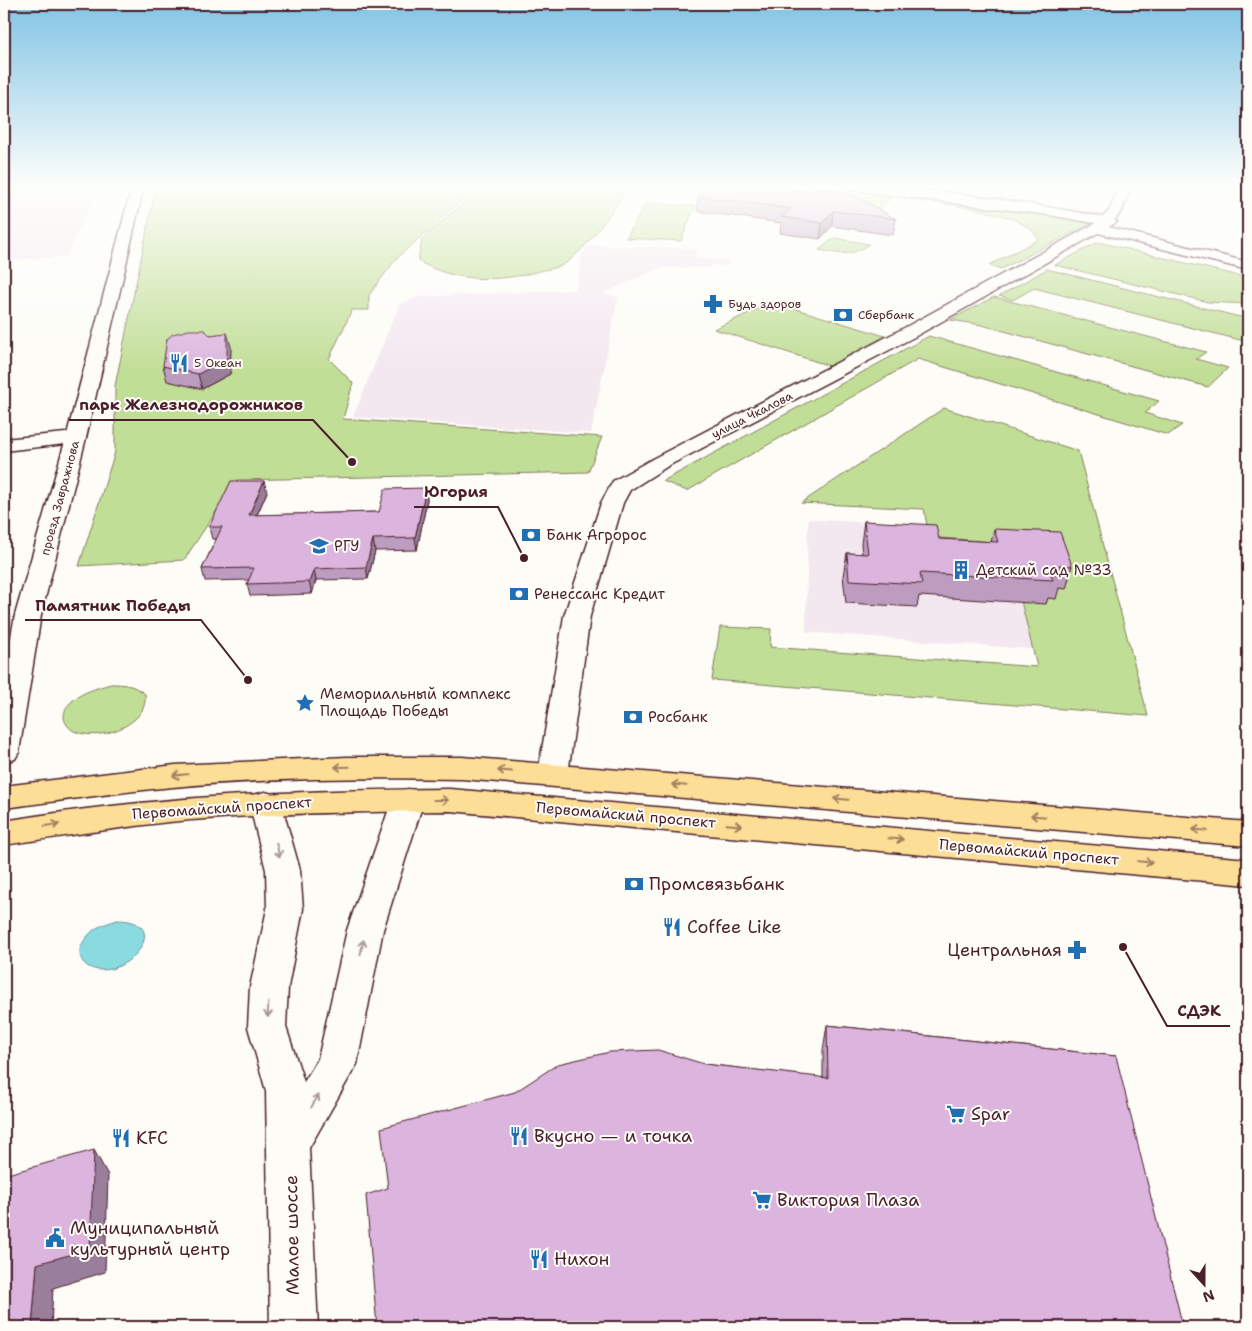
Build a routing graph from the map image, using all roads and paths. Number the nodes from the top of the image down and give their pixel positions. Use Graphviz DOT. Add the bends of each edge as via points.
graph roads {
  1 [pos="123,248"];
  2 [pos="1059,248"];
  3 [pos="1184,248"];
  4 [pos="1210,248"];
  5 [pos="1248,256"];
  6 [pos="1248,266"];
  7 [pos="76,438"];
  8 [pos="4,445"];
  9 [pos="4,752"];
  10 [pos="553,774"];
  11 [pos="4,797"];
  12 [pos="408,800"];
  13 [pos="265,803"];
  14 [pos="4,833"];
  15 [pos="1248,834"];
  16 [pos="1248,872"];
  17 [pos="290,1143"];
  18 [pos="294,1327"];
  1 -- 7 [label="street, проезд Завражнова"];
  2 -- 10 [label="street, улица Чкалова" via="910,332 621,486 612,503 577,616"];
  3 -- 6 [label="street"];
  4 -- 5 [label="street"];
  7 -- 8 [label="street"];
  7 -- 9 [label="street, проезд Завражнова" via="28,615"];
  10 -- 11 [label="main road, one-way" via="373,766 247,769 109,781"];
  15 -- 10 [label="main road, one-way"];
  12 -- 13 [label="main road, Первомайский проспект"];
  12 -- 16 [label="main road, Первомайский проспект, one-way" via="546,807"];
  17 -- 12 [label="street, one-way" via="337,1064 365,930"];
  14 -- 13 [label="main road, Первомайский проспект, one-way" via="104,818"];
  13 -- 17 [label="street, Малое шоссе, one-way" via="283,870 285,909 268,987 268,1027 286,1091"];
  17 -- 18 [label="street, Малое шоссе"];
}
